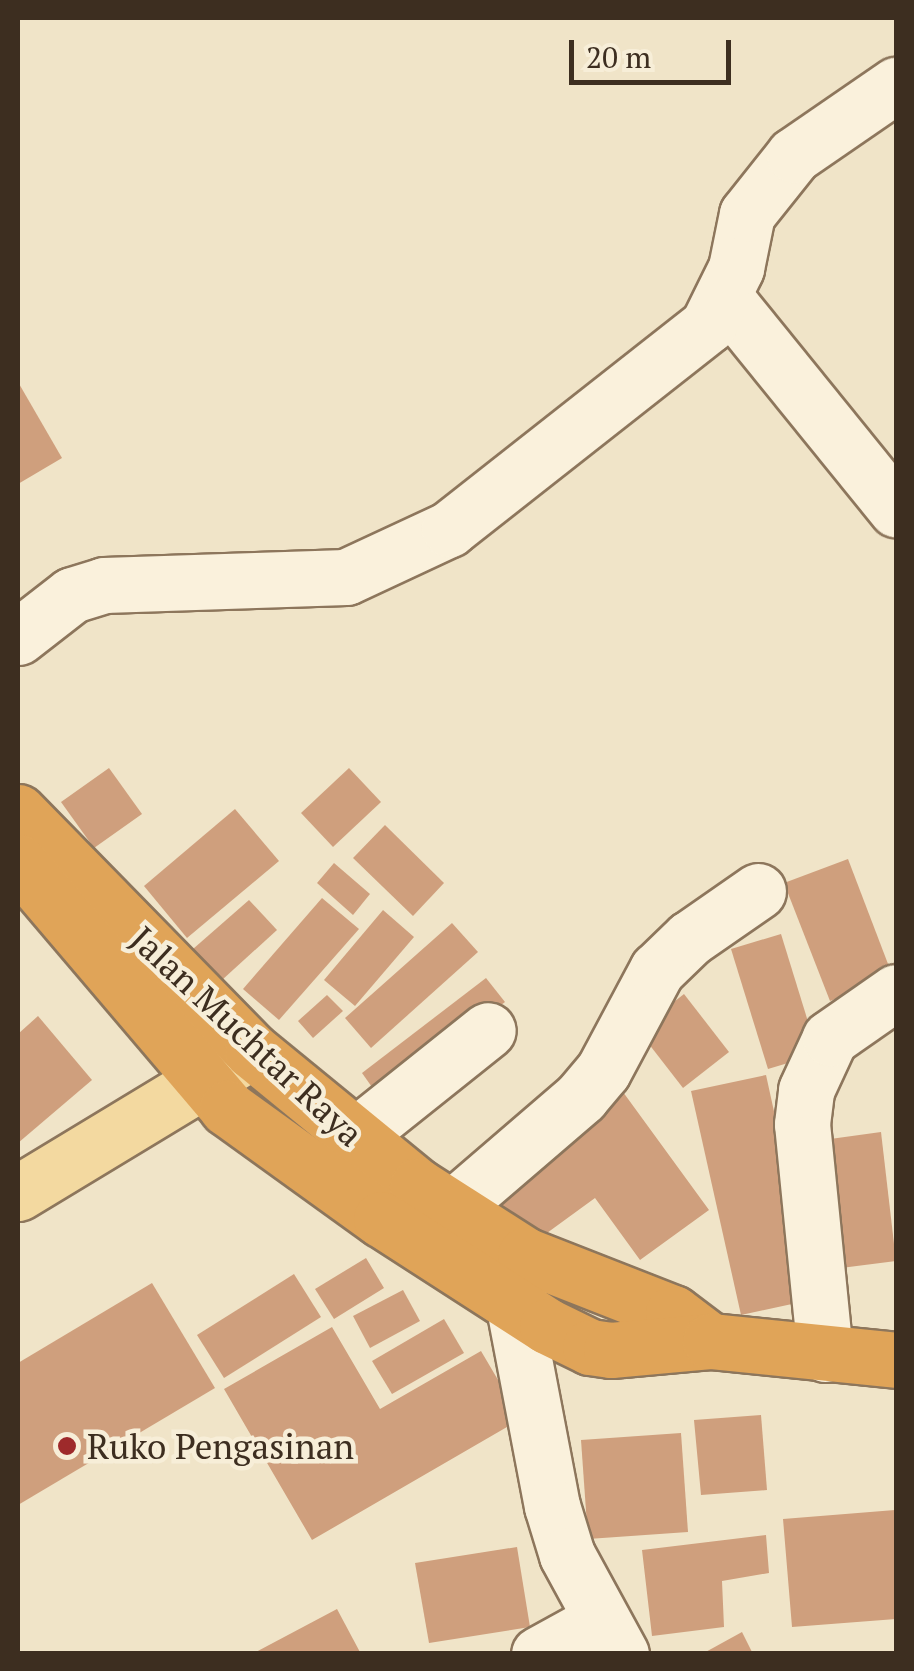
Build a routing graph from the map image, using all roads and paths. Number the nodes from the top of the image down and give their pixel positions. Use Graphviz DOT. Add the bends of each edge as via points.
graph roads {
  1 [pos="895,89"];
  2 [pos="724,298"];
  3 [pos="896,509"];
  4 [pos="18,637"];
  5 [pos="18,812"];
  6 [pos="18,862"];
  7 [pos="758,892"];
  8 [pos="896,992"];
  9 [pos="488,1030"];
  10 [pos="252,1051"];
  11 [pos="204,1086"];
  12 [pos="354,1137"];
  13 [pos="18,1193"];
  14 [pos="451,1209"];
  15 [pos="525,1254"];
  16 [pos="514,1307"];
  17 [pos="710,1341"];
  18 [pos="825,1354"];
  19 [pos="896,1360"];
  20 [pos="611,1637"];
  21 [pos="538,1654"];
  1 -- 2 [label="street" via="794,155 747,214"];
  2 -- 3 [label="street"];
  2 -- 4 [label="street" via="708,324 449,529 371,567 346,578 104,585 72,595"];
  5 -- 10 [label="highway, Jalan Muchtar Raya"];
  6 -- 11 [label="highway, Jalan Muchtar Raya"];
  7 -- 14 [label="street" via="657,970 603,1071 581,1097"];
  8 -- 18 [label="street" via="830,1038 806,1090 802,1124"];
  9 -- 12 [label="street"];
  10 -- 11 [label="main road"];
  10 -- 12 [label="highway, Jalan Muchtar Raya"];
  11 -- 13 [label="main road"];
  11 -- 16 [label="highway, Jalan Muchtar Raya" via="260,1133"];
  12 -- 14 [label="highway, Jalan Muchtar Raya"];
  14 -- 15 [label="highway, Jalan Muchtar Raya"];
  15 -- 16 [label="street"];
  15 -- 17 [label="highway, Jalan Muchtar Raya" via="673,1313"];
  16 -- 17 [label="highway, Jalan Muchtar Raya" via="590,1347 659,1350"];
  16 -- 20 [label="street" via="552,1506 567,1555"];
  17 -- 18 [label="highway, Jalan Muchtar Raya"];
  18 -- 19 [label="highway, Jalan Muchtar Raya"];
  20 -- 21 [label="street"];
}
